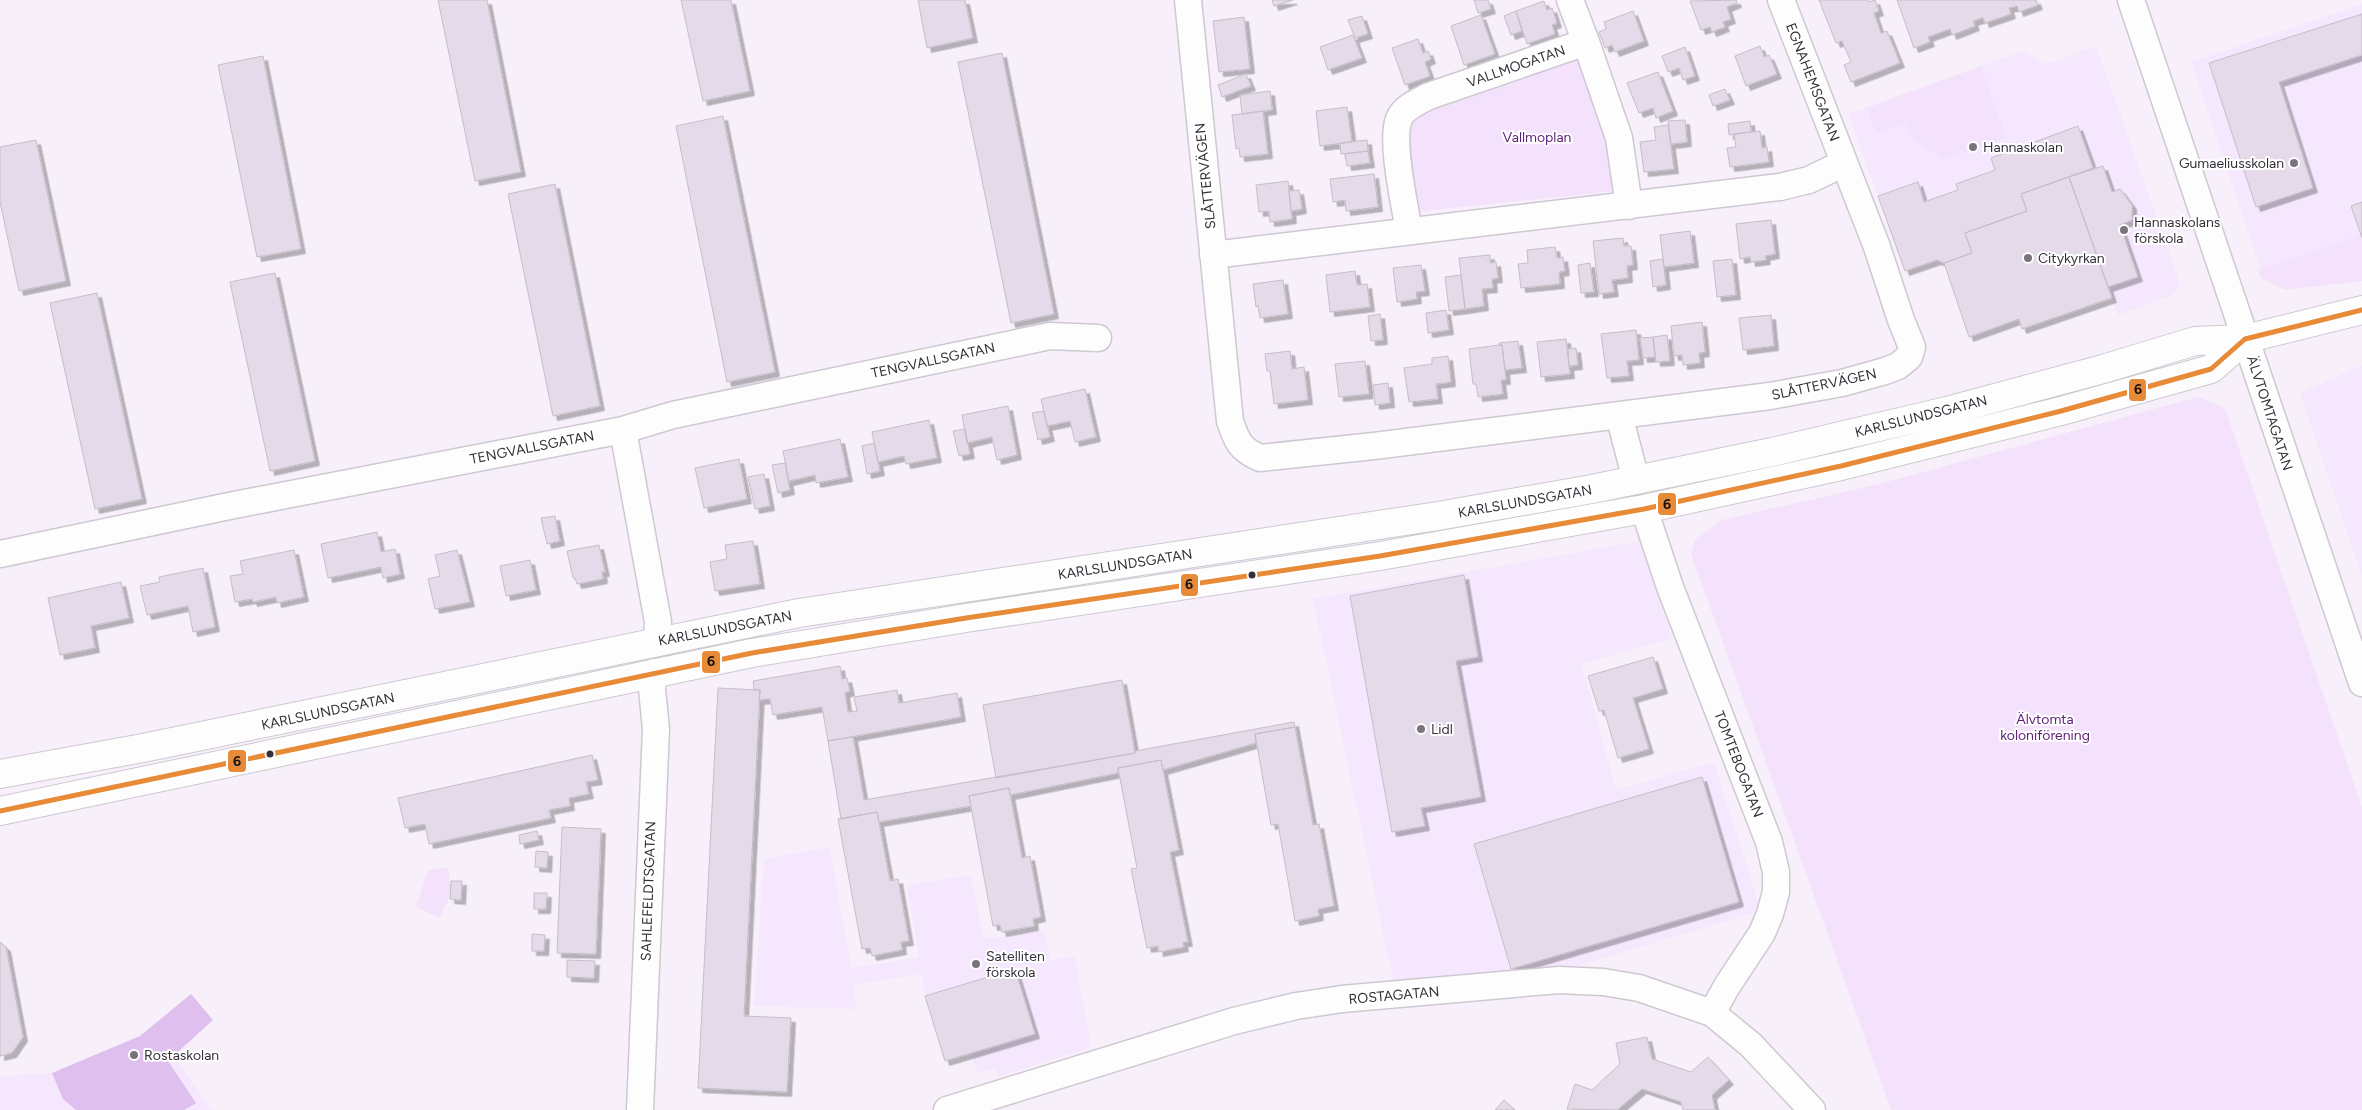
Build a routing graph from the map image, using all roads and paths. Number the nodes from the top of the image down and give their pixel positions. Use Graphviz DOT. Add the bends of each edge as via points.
graph roads {
  1 [pos="1188,0"];
  2 [pos="1570,0"];
  3 [pos="1781,0"];
  4 [pos="2131,0"];
  5 [pos="1586,42"];
  6 [pos="1844,163"];
  7 [pos="1629,206"];
  8 [pos="1409,231"];
  9 [pos="1213,255"];
  10 [pos="2362,310"];
  11 [pos="1098,338"];
  12 [pos="2245,339"];
  13 [pos="1619,415"];
  14 [pos="623,430"];
  15 [pos="1636,480"];
  16 [pos="1644,509"];
  17 [pos="0,554"];
  18 [pos="657,641"];
  19 [pos="654,672"];
  20 [pos="2362,683"];
  21 [pos="0,774"];
  22 [pos="0,811"];
  23 [pos="1712,1014"];
  24 [pos="640,1110"];
  25 [pos="948,1110"];
  26 [pos="1812,1110"];
  1 -- 9 [label="street, SLÅTTERVÄGEN"];
  2 -- 5 [label="street"];
  3 -- 6 [label="street, EGNAHEMSGATAN"];
  4 -- 12 [label="street, ÄLVTOMTAGATAN"];
  5 -- 7 [label="street" via="1619,138"];
  5 -- 8 [label="street, VALLMOGATAN" via="1411,105 1399,118 1396,137"];
  6 -- 7 [label="street" via="1810,180 1780,188"];
  6 -- 13 [label="street, SLÅTTERVÄGEN" via="1912,347 1909,357 1886,372 1842,383 1770,396"];
  7 -- 8 [label="street"];
  8 -- 9 [label="street"];
  9 -- 13 [label="street, SLÅTTERVÄGEN" via="1230,421 1236,439 1245,451 1260,458"];
  10 -- 12 [label="main road, KARLSLUNDSGATAN"];
  11 -- 14 [label="street, TENGVALLSGATAN" via="1050,336 673,415"];
  12 -- 15 [label="main road, KARLSLUNDSGATAN" via="2195,341 1947,411"];
  12 -- 16 [label="main road, KARLSLUNDSGATAN" via="2211,369 2061,411 1841,466"];
  12 -- 20 [label="street, ÄLVTOMTAGATAN"];
  13 -- 15 [label="street"];
  14 -- 17 [label="street, TENGVALLSGATAN" via="243,503"];
  14 -- 18 [label="street" via="658,622"];
  15 -- 16 [label="main road"];
  15 -- 18 [label="main road, KARLSLUNDSGATAN" via="1514,504 799,613"];
  16 -- 19 [label="main road, KARLSLUNDSGATAN" via="1380,556 918,625"];
  16 -- 23 [label="street, TOMTEBOGATAN" via="1670,587 1769,842 1776,872 1776,892 1762,933"];
  18 -- 19 [label="main road"];
  18 -- 21 [label="main road, KARLSLUNDSGATAN" via="334,710"];
  19 -- 22 [label="main road, KARLSLUNDSGATAN"];
  19 -- 24 [label="street, SAHLEFELDTSGATAN" via="652,689 656,729"];
  23 -- 25 [label="street, ROSTAGATAN" via="1639,988 1559,980 1342,999 1234,1021"];
  23 -- 26 [label="street, ROSTAGATAN" via="1752,1045"];
}
